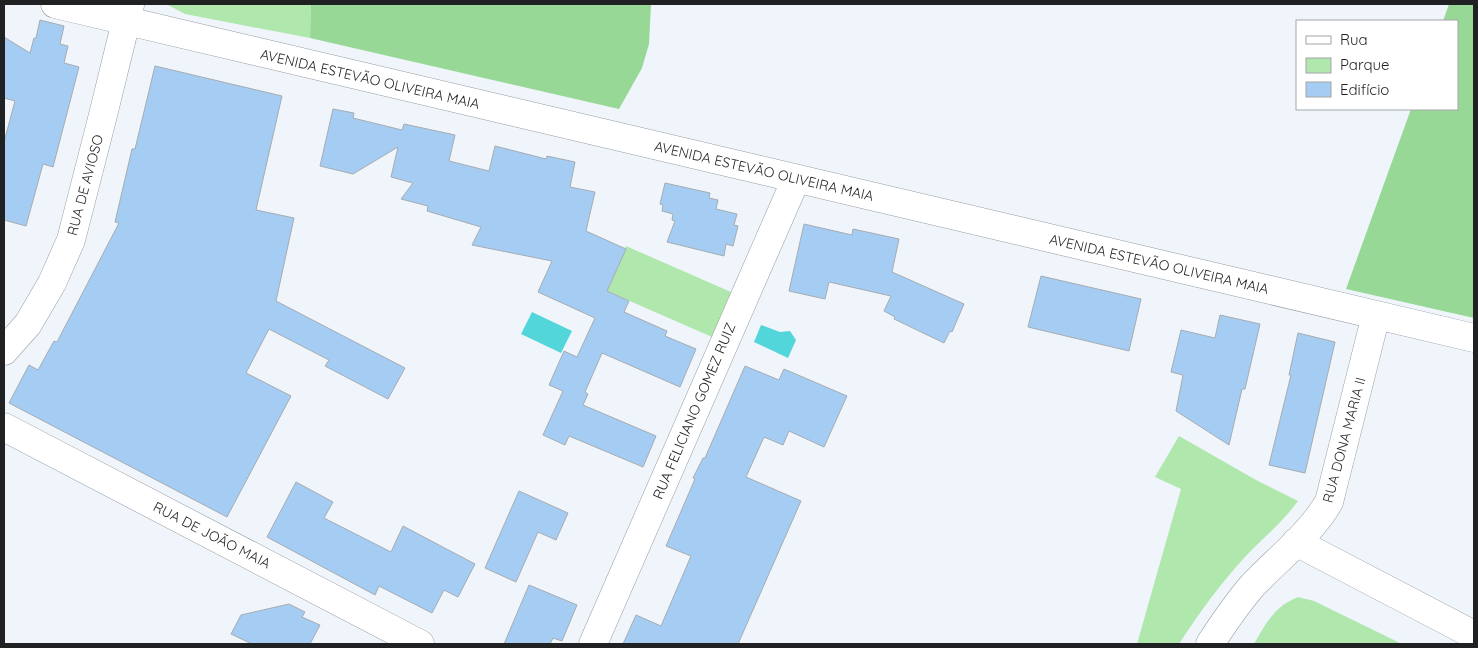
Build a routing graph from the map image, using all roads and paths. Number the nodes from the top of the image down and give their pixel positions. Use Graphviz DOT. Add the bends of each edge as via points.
graph roads {
  1 [pos="55,4"];
  2 [pos="127,13"];
  3 [pos="796,179"];
  4 [pos="1376,315"];
  5 [pos="1474,338"];
  6 [pos="4,351"];
  7 [pos="4,427"];
  8 [pos="1296,542"];
  9 [pos="1474,635"];
  10 [pos="420,644"];
  11 [pos="593,644"];
  12 [pos="1210,644"];
  1 -- 2 [label="street, AVENIDA ESTEVÃO OLIVEIRA MAIA"];
  2 -- 3 [label="street, AVENIDA ESTEVÃO OLIVEIRA MAIA"];
  2 -- 6 [label="street, RUA DE AVIOSO" via="71,240 52,283 28,324"];
  3 -- 4 [label="street, AVENIDA ESTEVÃO OLIVEIRA MAIA"];
  3 -- 11 [label="street, RUA FELICIANO GOMEZ RUIZ"];
  4 -- 5 [label="street, AVENIDA ESTEVÃO OLIVEIRA MAIA"];
  4 -- 8 [label="street, RUA DONA MARIA II" via="1329,502 1315,524"];
  7 -- 10 [label="street, RUA DE JOÃO MAIA"];
  8 -- 9 [label="street"];
  8 -- 12 [label="street, RUA DONA MARIA II" via="1233,609"];
}
